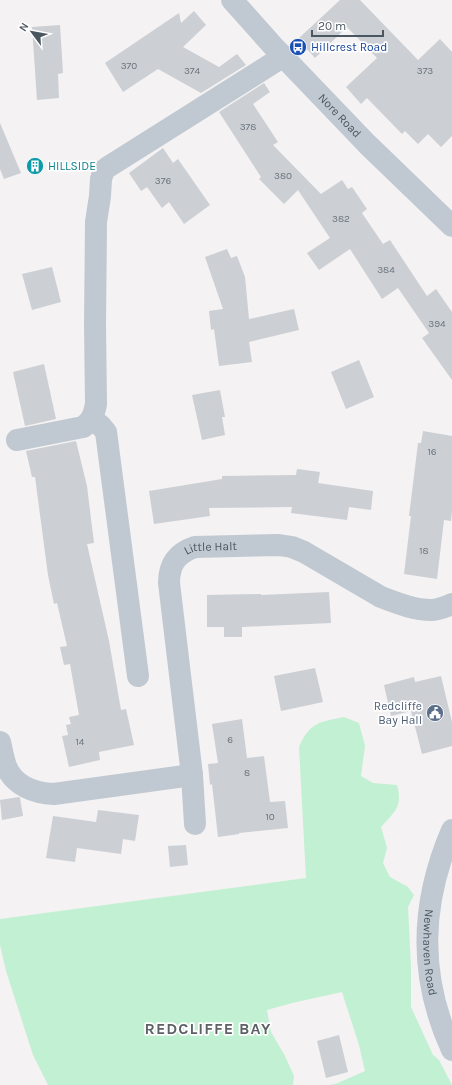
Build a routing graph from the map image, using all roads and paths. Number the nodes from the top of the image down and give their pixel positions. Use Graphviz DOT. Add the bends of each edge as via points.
graph roads {
  1 [pos="232,0"];
  2 [pos="284,56"];
  3 [pos="452,226"];
  4 [pos="92,419"];
  5 [pos="17,440"];
  6 [pos="452,604"];
  7 [pos="138,676"];
  8 [pos="0,742"];
  9 [pos="192,775"];
  10 [pos="195,824"];
  11 [pos="452,830"];
  12 [pos="452,1050"];
  1 -- 2 [label="street, Nore Road"];
  2 -- 3 [label="street, Nore Road" via="367,144"];
  2 -- 4 [label="street" via="104,170 96,222 96,404"];
  4 -- 5 [label="street" via="83,427"];
  4 -- 7 [label="street" via="106,432"];
  6 -- 9 [label="street, Little Halt" via="431,610 393,602 292,547 195,546 187,549 175,560 169,573 169,583"];
  8 -- 9 [label="street" via="6,766 12,776 30,789 41,793 54,794"];
  9 -- 10 [label="street, Little Halt"];
  11 -- 12 [label="street, Newhaven Road" via="435,880 426,940 435,1003"];
}
